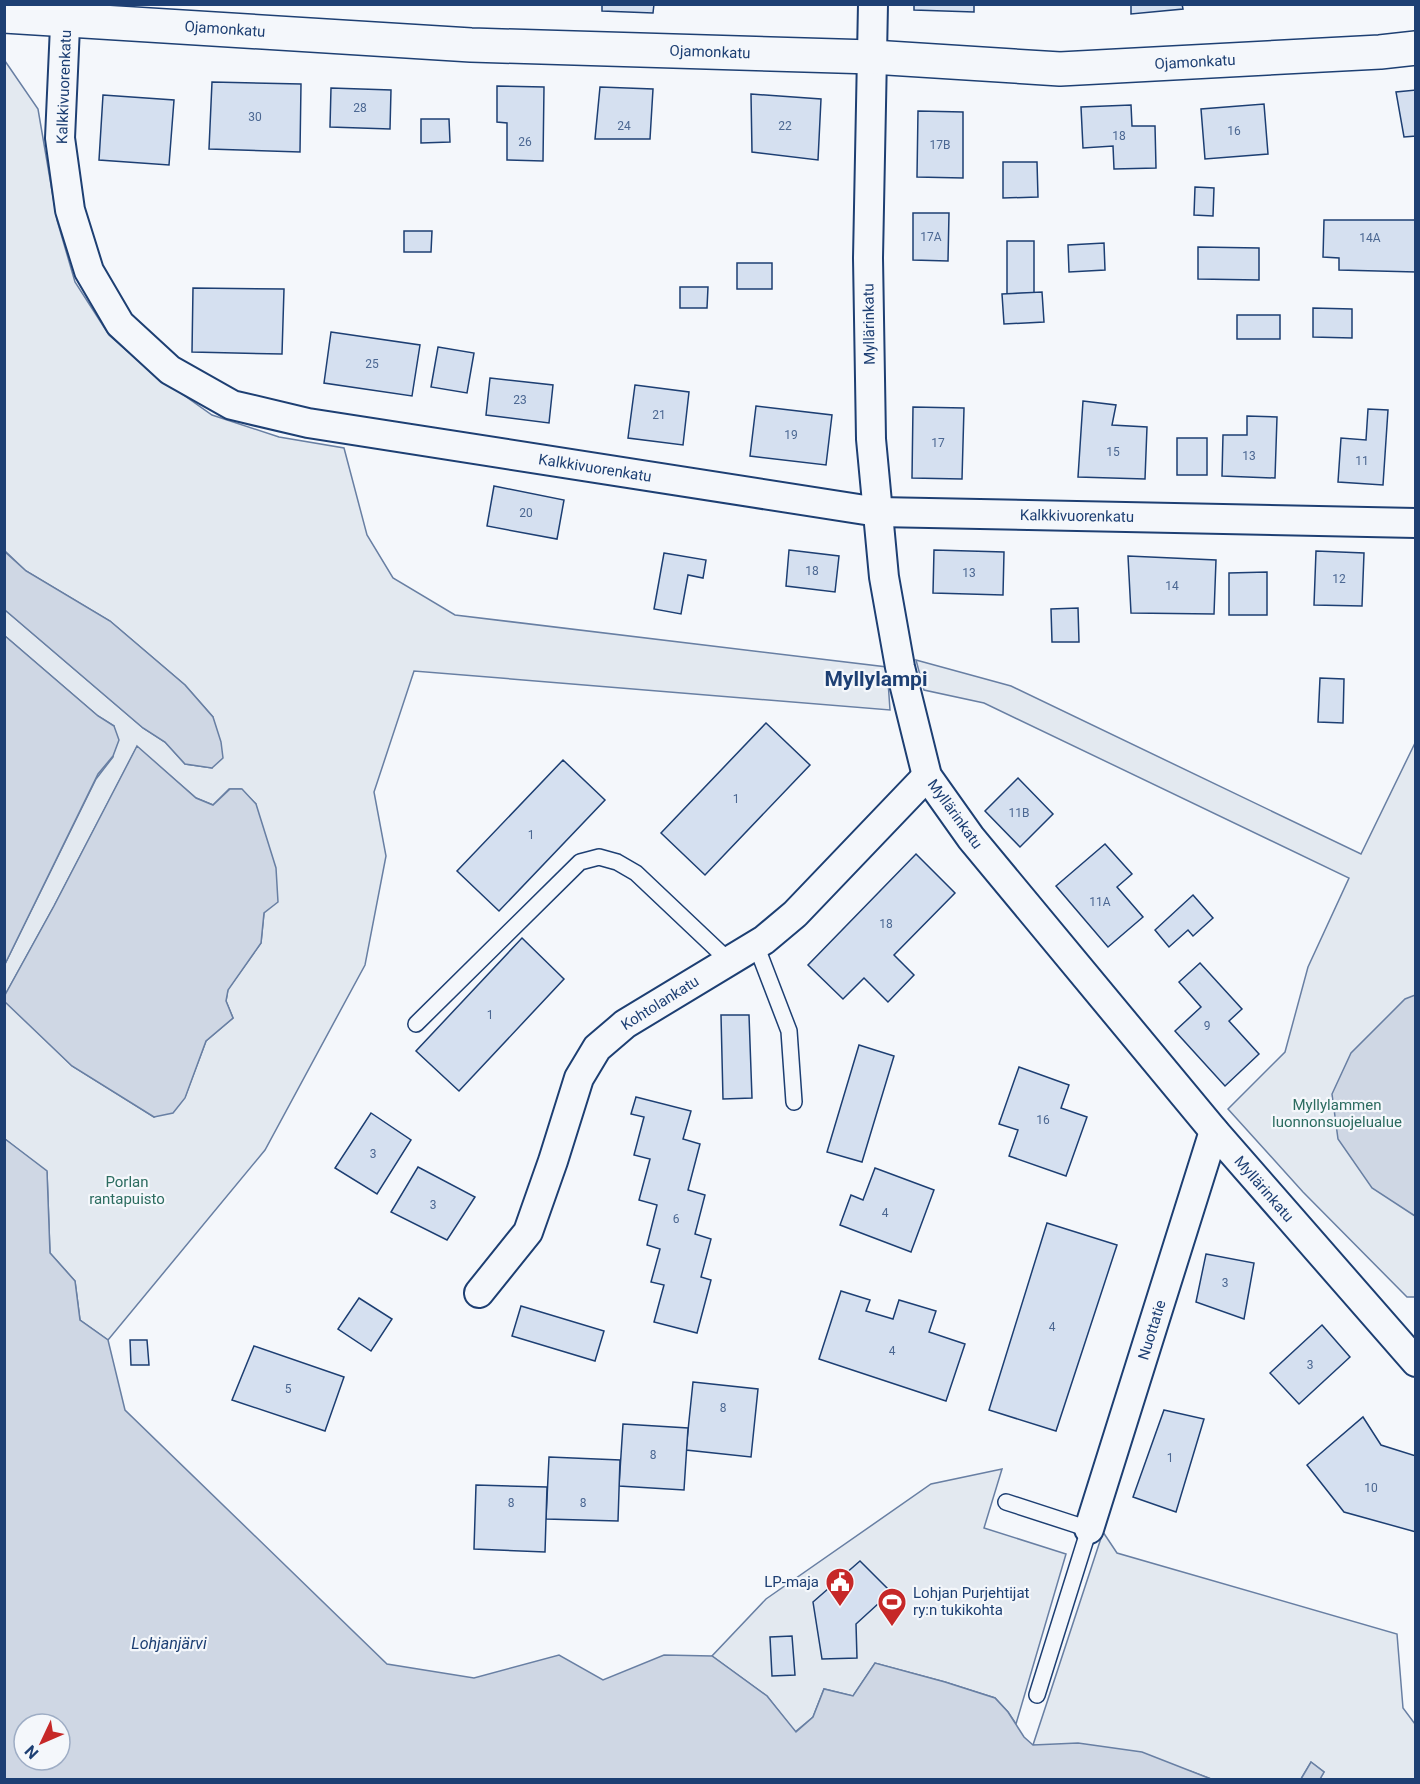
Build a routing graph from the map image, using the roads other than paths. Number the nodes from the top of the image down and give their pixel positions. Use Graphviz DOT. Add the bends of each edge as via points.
graph roads {
  1 [pos="873,4"];
  2 [pos="66,12"];
  3 [pos="4,16"];
  4 [pos="1416,48"];
  5 [pos="872,57"];
  6 [pos="878,512"];
  7 [pos="1416,523"];
  8 [pos="927,776"];
  9 [pos="756,945"];
  10 [pos="729,961"];
  11 [pos="416,1024"];
  12 [pos="794,1102"];
  13 [pos="1214,1131"];
  14 [pos="479,1293"];
  15 [pos="1416,1362"];
  16 [pos="1006,1502"];
  17 [pos="1089,1528"];
  18 [pos="1037,1695"];
  1 -- 5 [label="street, Myllärinkatu"];
  2 -- 3 [label="street, Ojamonkatu"];
  2 -- 5 [label="street, Ojamonkatu" via="471,45"];
  2 -- 6 [label="street, Kalkkivuorenkatu" via="60,138 70,210 88,271 120,324 170,370 232,405 308,423"];
  4 -- 5 [label="street, Ojamonkatu" via="1060,69"];
  5 -- 6 [label="street, Myllärinkatu" via="868,280 871,439"];
  6 -- 7 [label="street, Kalkkivuorenkatu"];
  6 -- 8 [label="street, Myllärinkatu" via="884,577 900,668"];
  8 -- 9 [label="street, Kohtolankatu" via="795,914"];
  8 -- 13 [label="street, Myllärinkatu" via="971,838"];
  9 -- 10 [label="street, Kohtolankatu"];
  9 -- 12 [label="lane" via="789,1031"];
  10 -- 11 [label="lane" via="636,873 598,857 580,862"];
  10 -- 14 [label="street, Kohtolankatu" via="625,1024 597,1048 579,1078 528,1232"];
  13 -- 15 [label="street, Myllärinkatu"];
  13 -- 17 [label="street, Nuottatie"];
  16 -- 17 [label="lane"];
  17 -- 18 [label="lane"];
}
